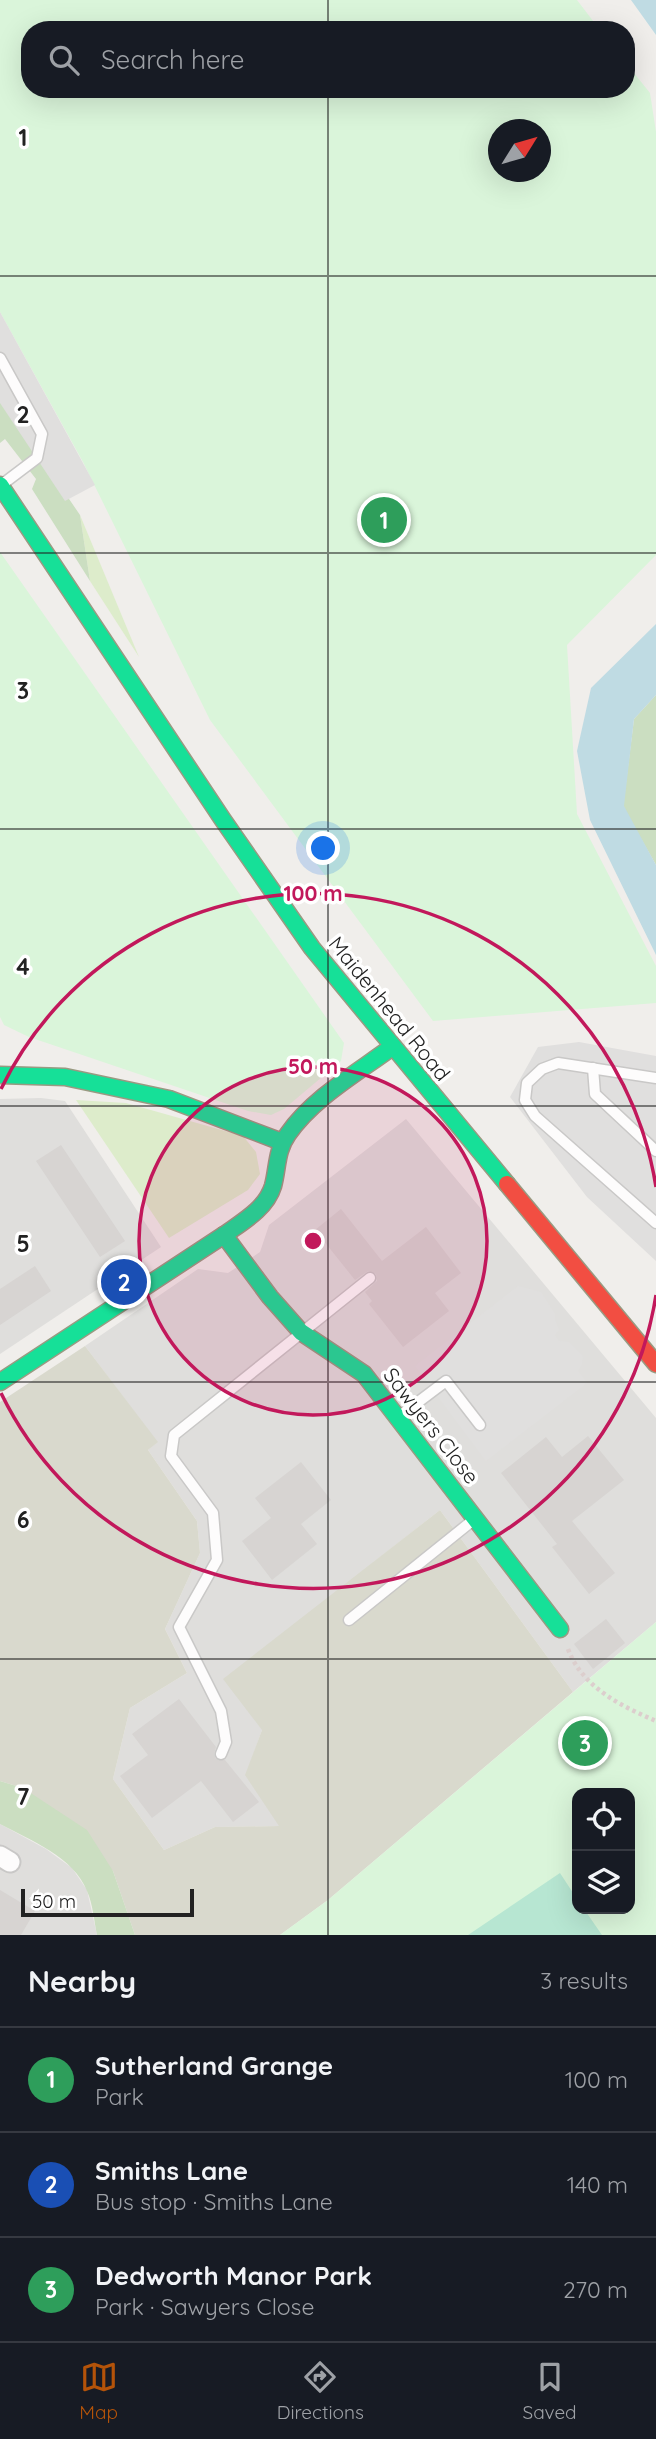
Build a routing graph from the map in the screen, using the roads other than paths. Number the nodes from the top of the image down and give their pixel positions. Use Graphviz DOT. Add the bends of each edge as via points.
graph roads {
  1 [pos="0,358"];
  2 [pos="0,485"];
  3 [pos="392,1047"];
  4 [pos="593,1069"];
  5 [pos="0,1075"];
  6 [pos="656,1078"];
  7 [pos="282,1142"];
  8 [pos="656,1151"];
  9 [pos="656,1223"];
  10 [pos="225,1235"];
  11 [pos="370,1278"];
  12 [pos="301,1332"];
  13 [pos="656,1364"];
  14 [pos="0,1382"];
  15 [pos="397,1417"];
  16 [pos="480,1425"];
  17 [pos="475,1518"];
  18 [pos="349,1620"];
  19 [pos="560,1629"];
  20 [pos="221,1754"];
  1 -- 2 [label="lane" via="43,434 37,458"];
  2 -- 3 [label="street, Maidenhead Road" via="312,948"];
  3 -- 7 [label="street" via="308,1112"];
  3 -- 13 [label="street, Maidenhead Road"];
  4 -- 6 [label="lane"];
  4 -- 8 [label="lane" via="595,1094"];
  4 -- 9 [label="lane" via="558,1063 542,1069 527,1083 525,1100 535,1116"];
  5 -- 7 [label="street" via="65,1077 169,1099"];
  7 -- 10 [label="street" via="272,1189 257,1210"];
  10 -- 12 [label="street, Sawyers Close"];
  10 -- 14 [label="street"];
  11 -- 12 [label="lane"];
  12 -- 15 [label="street, Sawyers Close" via="364,1374"];
  12 -- 20 [label="lane" via="174,1435 171,1456 213,1513 217,1560 179,1627 221,1711 226,1742"];
  15 -- 16 [label="lane" via="446,1381"];
  15 -- 17 [label="street, Sawyers Close"];
  17 -- 18 [label="lane"];
  17 -- 19 [label="street, Sawyers Close"];
}
